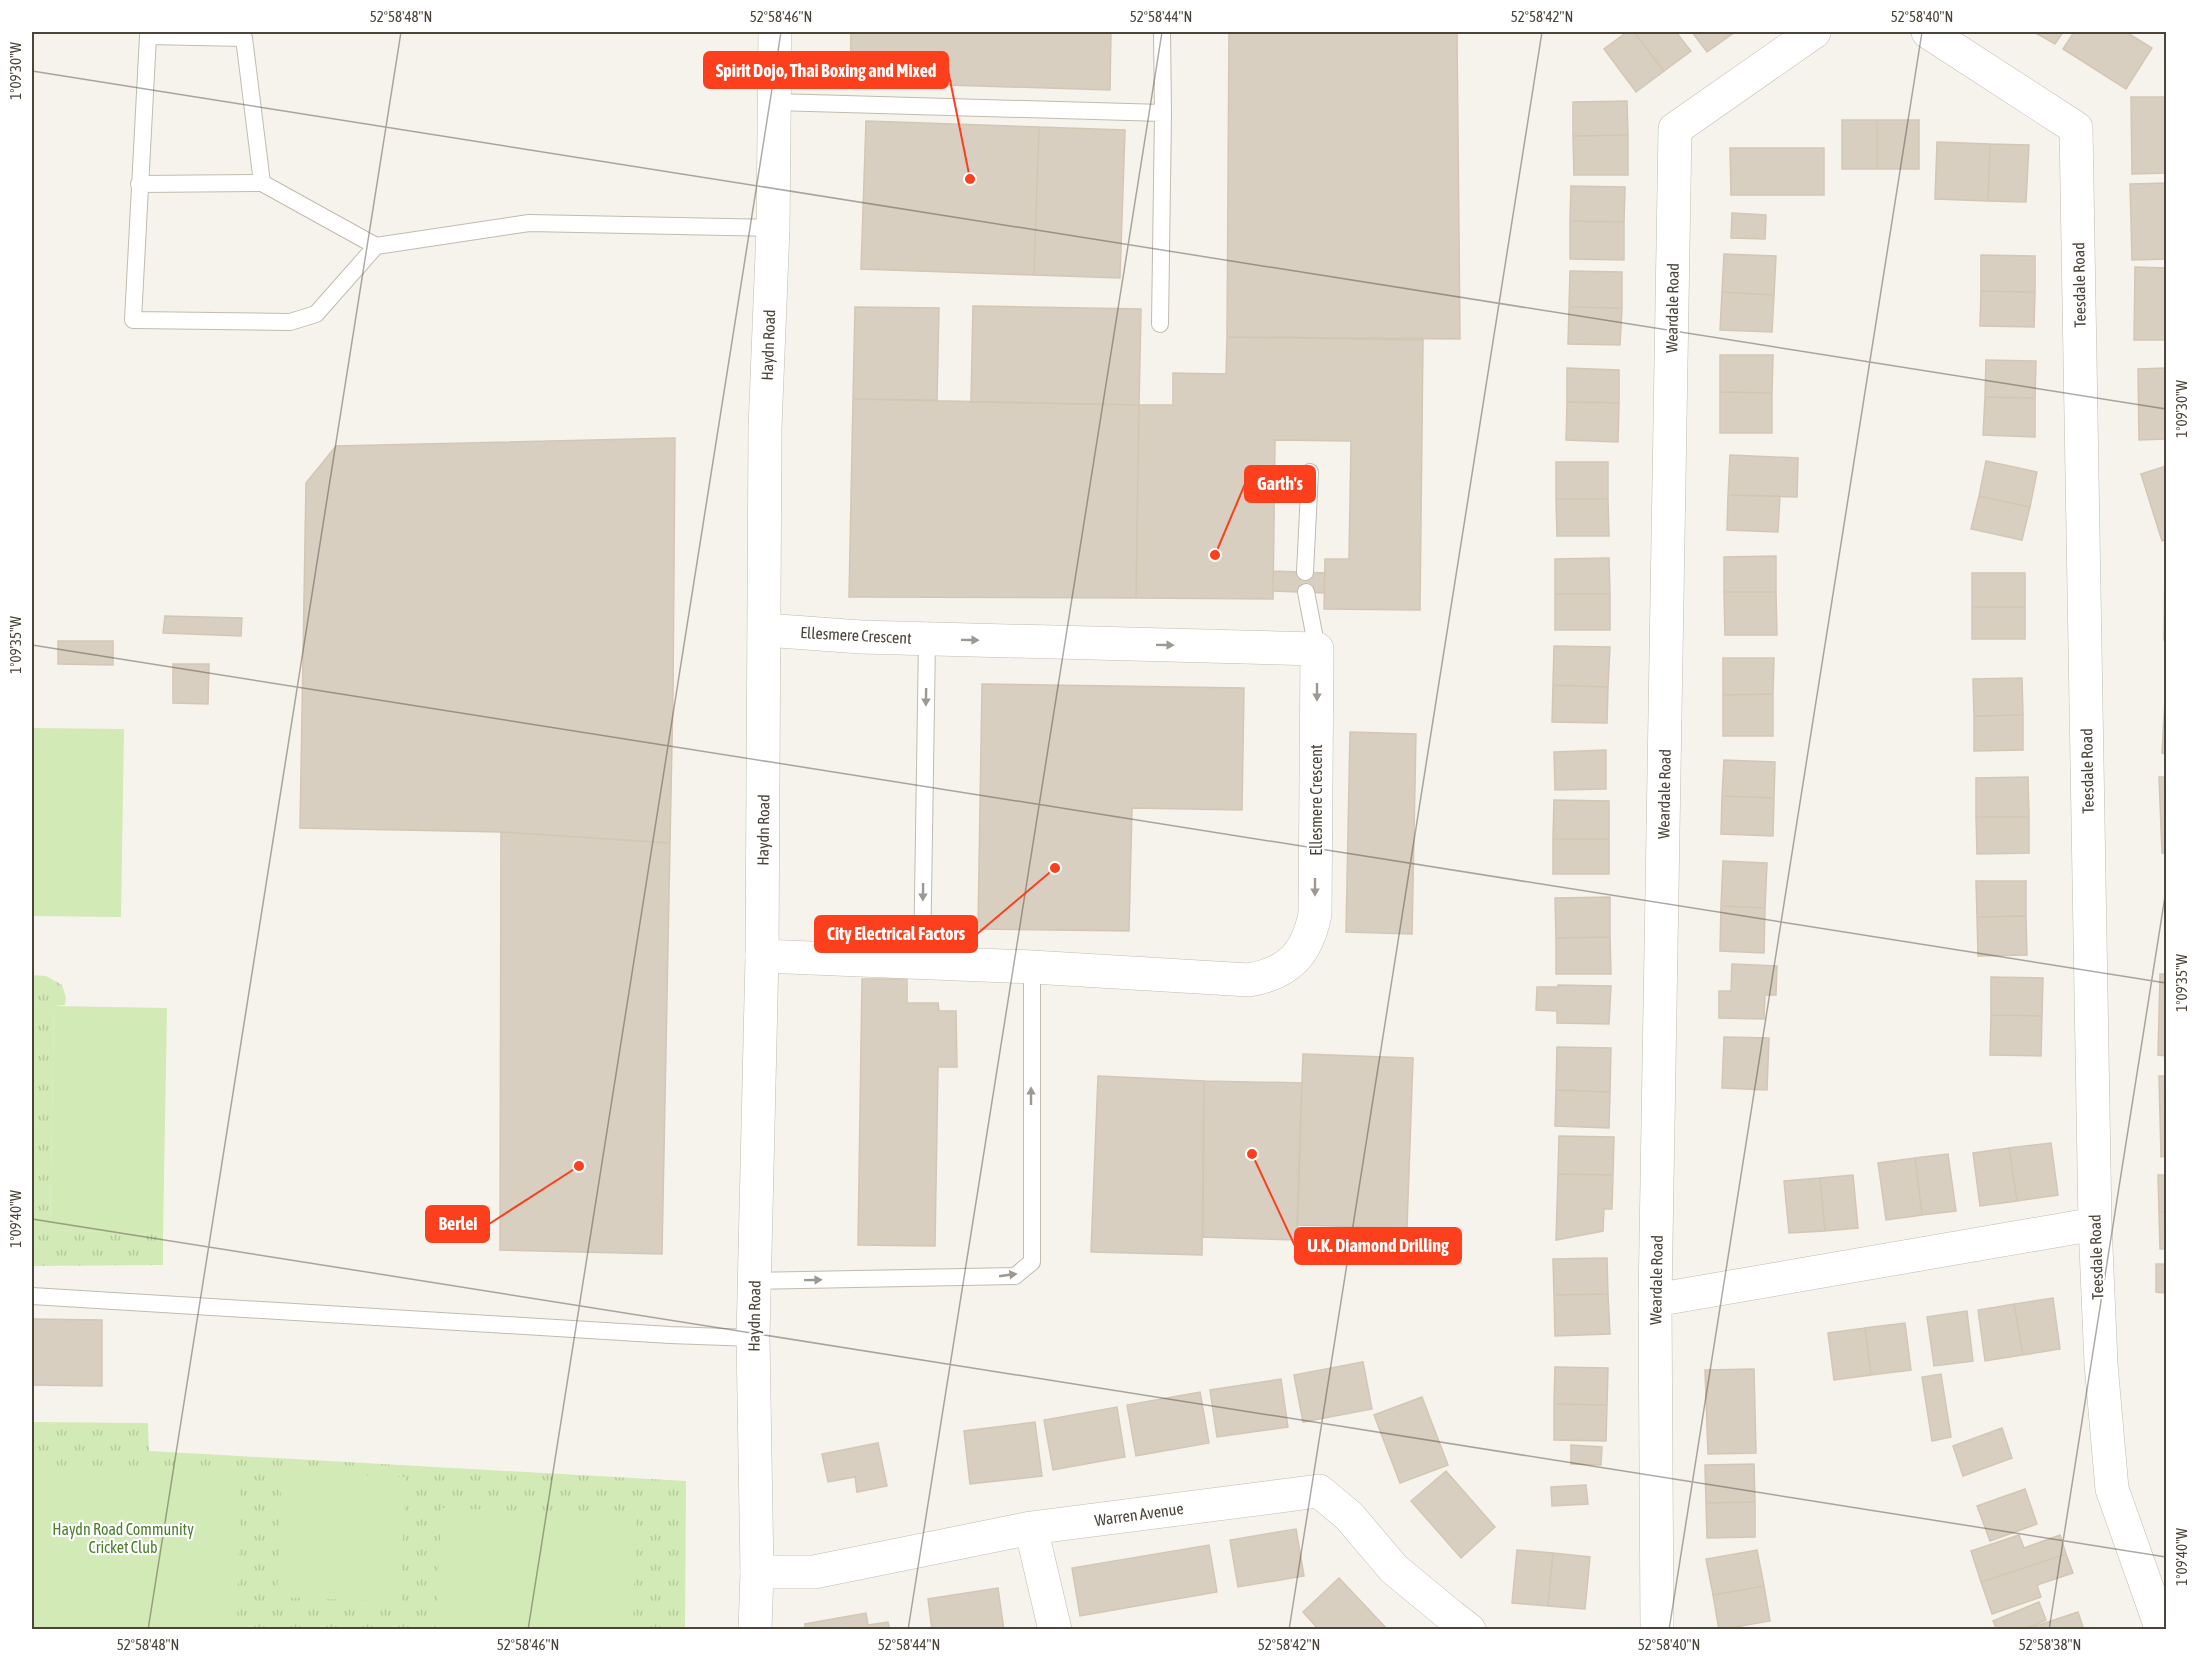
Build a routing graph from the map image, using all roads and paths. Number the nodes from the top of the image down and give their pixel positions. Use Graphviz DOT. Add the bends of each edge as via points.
graph roads {
  1 [pos="775,32"];
  2 [pos="1162,32"];
  3 [pos="1814,32"];
  4 [pos="1929,32"];
  5 [pos="244,35"];
  6 [pos="775,102"];
  7 [pos="1163,113"];
  8 [pos="262,183"];
  9 [pos="139,184"];
  10 [pos="773,228"];
  11 [pos="376,246"];
  12 [pos="1160,324"];
  13 [pos="1310,472"];
  14 [pos="1305,572"];
  15 [pos="1306,592"];
  16 [pos="765,630"];
  17 [pos="927,639"];
  18 [pos="1317,649"];
  19 [pos="762,956"];
  20 [pos="922,963"];
  21 [pos="1032,967"];
  22 [pos="2095,1224"];
  23 [pos="755,1281"];
  24 [pos="32,1296"];
  25 [pos="1655,1300"];
  26 [pos="753,1338"];
  27 [pos="1031,1528"];
  28 [pos="757,1572"];
  29 [pos="755,1629"];
  30 [pos="1055,1629"];
  31 [pos="1469,1629"];
  32 [pos="1657,1629"];
  33 [pos="2162,1629"];
  1 -- 6 [label="street, Haydn Road"];
  2 -- 7 [label="lane"];
  3 -- 25 [label="street, Weardale Road" via="1675,129"];
  4 -- 22 [label="street, Teesdale Road" via="2076,128"];
  5 -- 8 [label="lane"];
  5 -- 9 [label="lane" via="148,36"];
  6 -- 7 [label="lane"];
  6 -- 10 [label="street, Haydn Road"];
  7 -- 12 [label="lane"];
  8 -- 9 [label="lane"];
  8 -- 11 [label="lane"];
  9 -- 11 [label="lane" via="134,320 290,322 316,314"];
  10 -- 11 [label="lane" via="530,223"];
  10 -- 16 [label="street, Haydn Road" via="765,428"];
  13 -- 14 [label="lane"];
  15 -- 18 [label="lane"];
  16 -- 17 [label="street, Ellesmere Crescent"];
  16 -- 19 [label="street, Haydn Road"];
  17 -- 18 [label="street, Ellesmere Crescent, one-way"];
  17 -- 20 [label="lane, one-way"];
  18 -- 21 [label="street, Ellesmere Crescent, one-way" via="1315,914 1306,946 1295,959 1274,973 1250,980"];
  19 -- 20 [label="street, Ellesmere Crescent"];
  19 -- 23 [label="street, Haydn Road"];
  20 -- 21 [label="street, Ellesmere Crescent"];
  23 -- 21 [label="lane, one-way" via="1015,1276 1032,1262"];
  22 -- 25 [label="street"];
  22 -- 33 [label="street, Teesdale Road" via="2112,1489"];
  23 -- 26 [label="street, Haydn Road"];
  24 -- 26 [label="lane"];
  25 -- 32 [label="street, Weardale Road"];
  26 -- 28 [label="street, Haydn Road"];
  27 -- 28 [label="street, Warren Avenue" via="813,1572"];
  27 -- 30 [label="street"];
  27 -- 31 [label="street, Warren Avenue" via="1319,1491 1349,1516 1395,1569"];
  28 -- 29 [label="street, Haydn Road"];
}
